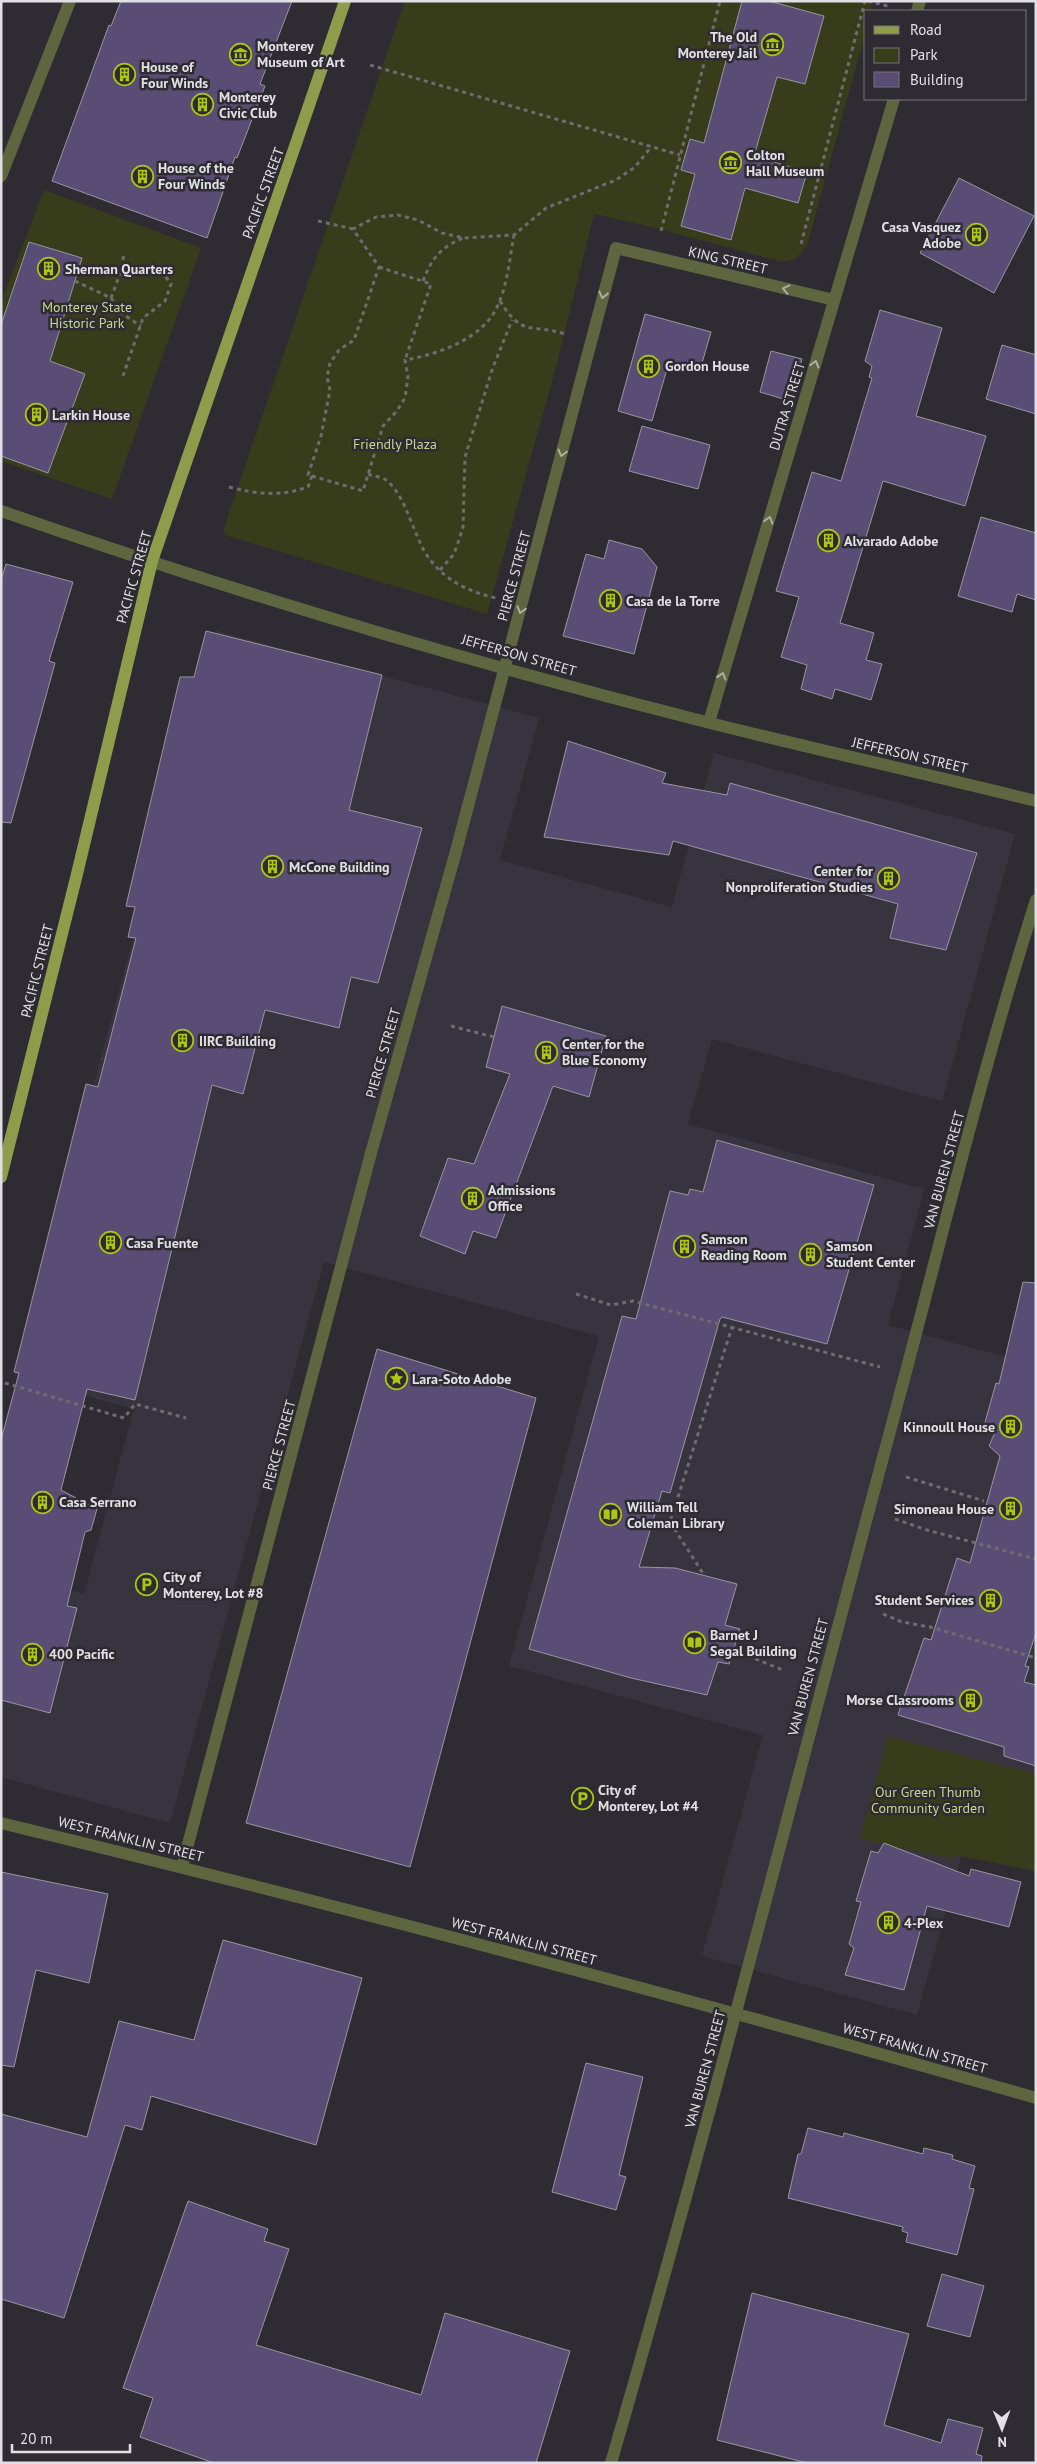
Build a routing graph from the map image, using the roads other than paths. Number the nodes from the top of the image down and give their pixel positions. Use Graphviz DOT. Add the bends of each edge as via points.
graph roads {
  1 [pos="70,1"];
  2 [pos="346,1"];
  3 [pos="894,100"];
  4 [pos="1,176"];
  5 [pos="616,248"];
  6 [pos="834,300"];
  7 [pos="1,510"];
  8 [pos="152,561"];
  9 [pos="503,668"];
  10 [pos="708,722"];
  11 [pos="1036,801"];
  12 [pos="1036,900"];
  13 [pos="1,1177"];
  14 [pos="1,1823"];
  15 [pos="182,1867"];
  16 [pos="736,2013"];
  17 [pos="1036,2098"];
  18 [pos="611,2463"];
  1 -- 4 [label="street"];
  2 -- 8 [label="main road, PACIFIC STREET"];
  3 -- 6 [label="street, DUTRA STREET"];
  6 -- 5 [label="street, KING STREET, one-way"];
  5 -- 9 [label="street, PIERCE STREET, one-way"];
  10 -- 6 [label="street, DUTRA STREET, one-way"];
  7 -- 8 [label="street, JEFFERSON STREET"];
  8 -- 9 [label="street, JEFFERSON STREET"];
  8 -- 13 [label="main road, PACIFIC STREET"];
  9 -- 10 [label="street, JEFFERSON STREET"];
  9 -- 15 [label="street, PIERCE STREET"];
  10 -- 11 [label="street, JEFFERSON STREET"];
  12 -- 16 [label="street, VAN BUREN STREET" via="1010,984"];
  14 -- 15 [label="street, WEST FRANKLIN STREET"];
  15 -- 16 [label="street, WEST FRANKLIN STREET"];
  16 -- 17 [label="street, WEST FRANKLIN STREET"];
  16 -- 18 [label="street, VAN BUREN STREET"];
}
